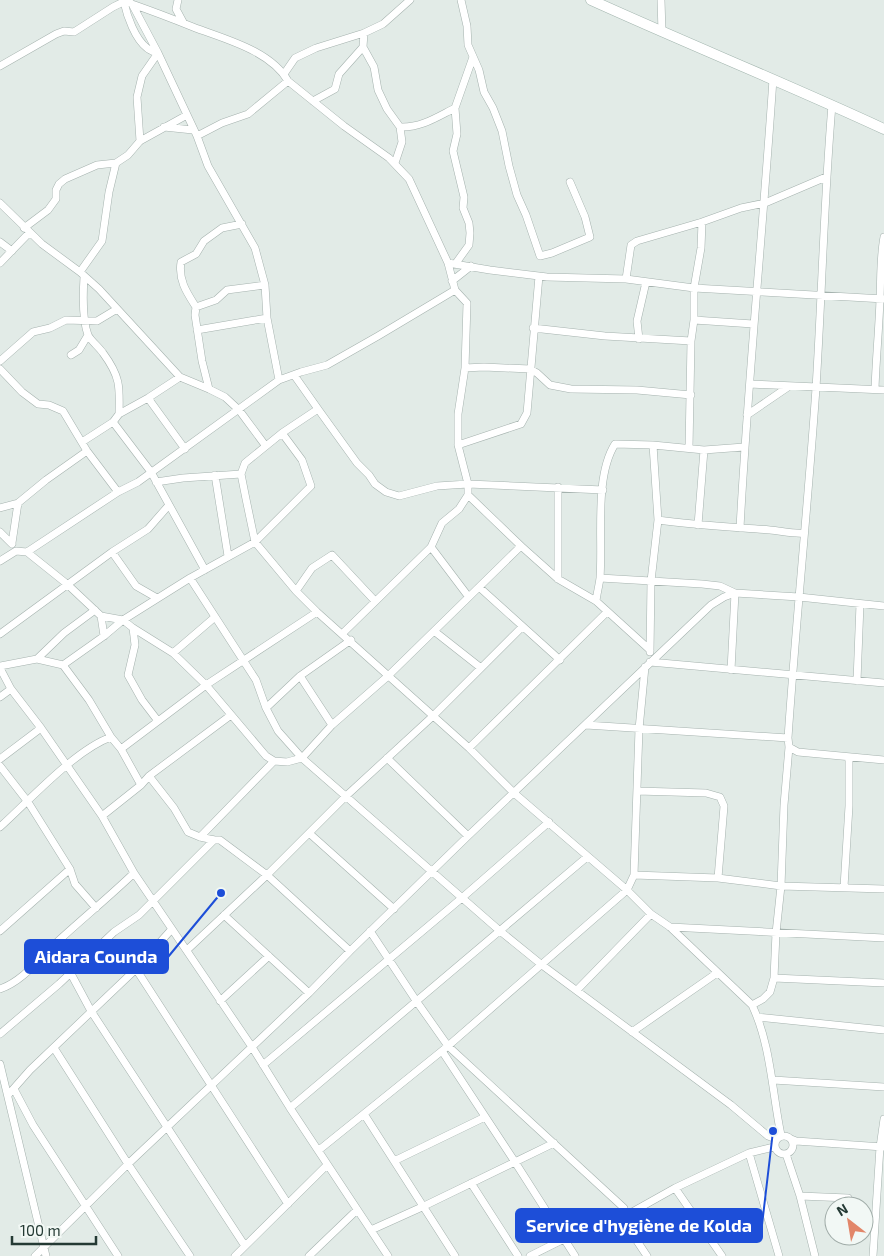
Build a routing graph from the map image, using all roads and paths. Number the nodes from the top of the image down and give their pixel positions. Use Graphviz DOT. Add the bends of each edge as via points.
graph roads {
  1 [pos="178,0"];
  2 [pos="410,0"];
  3 [pos="461,0"];
  4 [pos="591,0"];
  5 [pos="662,0"];
  6 [pos="127,1"];
  7 [pos="183,22"];
  8 [pos="662,32"];
  9 [pos="364,33"];
  10 [pos="364,47"];
  11 [pos="158,53"];
  12 [pos="473,58"];
  13 [pos="0,66"];
  14 [pos="284,74"];
  15 [pos="773,79"];
  16 [pos="288,81"];
  17 [pos="313,102"];
  18 [pos="832,105"];
  19 [pos="455,108"];
  20 [pos="187,115"];
  21 [pos="164,127"];
  22 [pos="400,127"];
  23 [pos="884,130"];
  24 [pos="195,133"];
  25 [pos="140,141"];
  26 [pos="116,163"];
  27 [pos="395,163"];
  28 [pos="826,177"];
  29 [pos="570,182"];
  30 [pos="0,203"];
  31 [pos="765,203"];
  32 [pos="702,222"];
  33 [pos="242,224"];
  34 [pos="27,230"];
  35 [pos="884,237"];
  36 [pos="0,242"];
  37 [pos="12,251"];
  38 [pos="0,263"];
  39 [pos="452,263"];
  40 [pos="471,266"];
  41 [pos="82,274"];
  42 [pos="538,276"];
  43 [pos="626,279"];
  44 [pos="452,281"];
  45 [pos="646,282"];
  46 [pos="265,285"];
  47 [pos="694,288"];
  48 [pos="455,290"];
  49 [pos="757,292"];
  50 [pos="820,294"];
  51 [pos="882,299"];
  52 [pos="196,307"];
  53 [pos="117,309"];
  54 [pos="267,318"];
  55 [pos="694,320"];
  56 [pos="86,321"];
  57 [pos="753,324"];
  58 [pos="533,328"];
  59 [pos="197,330"];
  60 [pos="88,335"];
  61 [pos="639,339"];
  62 [pos="690,341"];
  63 [pos="71,355"];
  64 [pos="0,361"];
  65 [pos="465,368"];
  66 [pos="0,369"];
  67 [pos="530,369"];
  68 [pos="294,374"];
  69 [pos="180,377"];
  70 [pos="279,380"];
  71 [pos="750,384"];
  72 [pos="788,387"];
  73 [pos="816,388"];
  74 [pos="209,389"];
  75 [pos="875,389"];
  76 [pos="884,390"];
  77 [pos="691,395"];
  78 [pos="148,398"];
  79 [pos="318,409"];
  80 [pos="239,410"];
  81 [pos="119,414"];
  82 [pos="747,415"];
  83 [pos="113,422"];
  84 [pos="282,433"];
  85 [pos="82,442"];
  86 [pos="265,445"];
  87 [pos="653,445"];
  88 [pos="458,446"];
  89 [pos="689,448"];
  90 [pos="744,448"];
  91 [pos="185,449"];
  92 [pos="704,450"];
  93 [pos="87,451"];
  94 [pos="151,472"];
  95 [pos="241,474"];
  96 [pos="215,475"];
  97 [pos="156,482"];
  98 [pos="468,484"];
  99 [pos="558,487"];
  100 [pos="603,490"];
  101 [pos="118,492"];
  102 [pos="468,495"];
  103 [pos="18,503"];
  104 [pos="169,505"];
  105 [pos="0,508"];
  106 [pos="658,520"];
  107 [pos="698,525"];
  108 [pos="740,528"];
  109 [pos="0,532"];
  110 [pos="804,534"];
  111 [pos="255,542"];
  112 [pos="12,543"];
  113 [pos="521,546"];
  114 [pos="431,547"];
  115 [pos="16,551"];
  116 [pos="27,552"];
  117 [pos="112,552"];
  118 [pos="228,556"];
  119 [pos="0,562"];
  120 [pos="205,570"];
  121 [pos="190,578"];
  122 [pos="600,578"];
  123 [pos="558,579"];
  124 [pos="651,581"];
  125 [pos="67,584"];
  126 [pos="479,588"];
  127 [pos="296,591"];
  128 [pos="735,593"];
  129 [pos="468,596"];
  130 [pos="799,597"];
  131 [pos="157,598"];
  132 [pos="375,601"];
  133 [pos="596,601"];
  134 [pos="860,604"];
  135 [pos="884,606"];
  136 [pos="317,612"];
  137 [pos="607,612"];
  138 [pos="98,613"];
  139 [pos="215,617"];
  140 [pos="122,620"];
  141 [pos="522,627"];
  142 [pos="133,628"];
  143 [pos="434,631"];
  144 [pos="343,633"];
  145 [pos="0,634"];
  146 [pos="104,636"];
  147 [pos="350,640"];
  148 [pos="650,650"];
  149 [pos="173,653"];
  150 [pos="37,659"];
  151 [pos="560,660"];
  152 [pos="244,661"];
  153 [pos="648,664"];
  154 [pos="63,665"];
  155 [pos="0,667"];
  156 [pos="481,668"];
  157 [pos="731,670"];
  158 [pos="792,675"];
  159 [pos="300,676"];
  160 [pos="388,676"];
  161 [pos="857,681"];
  162 [pos="884,683"];
  163 [pos="206,685"];
  164 [pos="11,689"];
  165 [pos="0,697"];
  166 [pos="266,708"];
  167 [pos="231,715"];
  168 [pos="434,716"];
  169 [pos="158,721"];
  170 [pos="332,725"];
  171 [pos="586,725"];
  172 [pos="41,728"];
  173 [pos="639,729"];
  174 [pos="111,737"];
  175 [pos="788,738"];
  176 [pos="789,747"];
  177 [pos="469,748"];
  178 [pos="121,749"];
  179 [pos="798,752"];
  180 [pos="849,756"];
  181 [pos="302,758"];
  182 [pos="387,758"];
  183 [pos="0,760"];
  184 [pos="884,760"];
  185 [pos="274,761"];
  186 [pos="67,765"];
  187 [pos="0,766"];
  188 [pos="786,766"];
  189 [pos="149,776"];
  190 [pos="141,785"];
  191 [pos="636,790"];
  192 [pos="514,793"];
  193 [pos="345,796"];
  194 [pos="28,802"];
  195 [pos="102,816"];
  196 [pos="549,822"];
  197 [pos="0,827"];
  198 [pos="309,833"];
  199 [pos="468,836"];
  200 [pos="200,837"];
  201 [pos="214,840"];
  202 [pos="587,857"];
  203 [pos="70,869"];
  204 [pos="431,872"];
  205 [pos="134,873"];
  206 [pos="267,875"];
  207 [pos="634,875"];
  208 [pos="718,878"];
  209 [pos="781,886"];
  210 [pos="844,887"];
  211 [pos="884,889"];
  212 [pos="626,890"];
  213 [pos="463,897"];
  214 [pos="154,900"];
  215 [pos="96,908"];
  216 [pos="394,909"];
  217 [pos="651,914"];
  218 [pos="224,915"];
  219 [pos="670,927"];
  220 [pos="172,930"];
  221 [pos="0,931"];
  222 [pos="370,931"];
  223 [pos="500,931"];
  224 [pos="776,933"];
  225 [pos="884,938"];
  226 [pos="55,944"];
  227 [pos="187,950"];
  228 [pos="350,951"];
  229 [pos="269,956"];
  230 [pos="388,959"];
  231 [pos="542,965"];
  232 [pos="136,969"];
  233 [pos="71,972"];
  234 [pos="717,973"];
  235 [pos="774,978"];
  236 [pos="884,983"];
  237 [pos="0,988"];
  238 [pos="577,990"];
  239 [pos="309,993"];
  240 [pos="220,1001"];
  241 [pos="417,1002"];
  242 [pos="752,1005"];
  243 [pos="92,1011"];
  244 [pos="758,1017"];
  245 [pos="884,1030"];
  246 [pos="632,1032"];
  247 [pos="0,1034"];
  248 [pos="448,1046"];
  249 [pos="252,1047"];
  250 [pos="54,1048"];
  251 [pos="442,1051"];
  252 [pos="0,1064"];
  253 [pos="263,1065"];
  254 [pos="773,1080"];
  255 [pos="212,1085"];
  256 [pos="884,1087"];
  257 [pos="14,1088"];
  258 [pos="8,1095"];
  259 [pos="290,1108"];
  260 [pos="364,1114"];
  261 [pos="484,1117"];
  262 [pos="884,1119"];
  263 [pos="167,1127"];
  264 [pos="791,1139"];
  265 [pos="777,1140"];
  266 [pos="554,1143"];
  267 [pos="882,1147"];
  268 [pos="319,1150"];
  269 [pos="749,1153"];
  270 [pos="786,1154"];
  271 [pos="394,1161"];
  272 [pos="515,1162"];
  273 [pos="128,1164"];
  274 [pos="327,1165"];
  275 [pos="471,1183"];
  276 [pos="675,1188"];
  277 [pos="800,1196"];
  278 [pos="824,1197"];
  279 [pos="288,1204"];
  280 [pos="86,1205"];
  281 [pos="422,1207"];
  282 [pos="357,1210"];
  283 [pos="625,1216"];
  284 [pos="371,1230"];
  285 [pos="564,1239"];
  286 [pos="45,1246"];
  287 [pos="244,1246"];
  288 [pos="35,1256"];
  289 [pos="46,1256"];
  290 [pos="118,1256"];
  291 [pos="190,1256"];
  292 [pos="235,1256"];
  293 [pos="309,1256"];
  294 [pos="388,1256"];
  295 [pos="455,1256"];
  296 [pos="518,1256"];
  297 [pos="530,1256"];
  298 [pos="575,1256"];
  299 [pos="647,1256"];
  300 [pos="722,1256"];
  301 [pos="779,1256"];
  302 [pos="815,1256"];
  303 [pos="873,1256"];
  1 -- 7 [label="street" via="176,9"];
  2 -- 9 [label="street" via="383,24"];
  3 -- 12 [label="street"];
  4 -- 8 [label="main road"];
  5 -- 8 [label="street"];
  6 -- 7 [label="street"];
  6 -- 11 [label="street"];
  6 -- 13 [label="street" via="74,32 56,34"];
  7 -- 14 [label="street" via="261,55"];
  8 -- 15 [label="main road"];
  9 -- 10 [label="street"];
  9 -- 14 [label="street" via="295,58"];
  10 -- 17 [label="street" via="339,74 334,89"];
  10 -- 22 [label="street" via="374,67 378,90 387,110"];
  11 -- 20 [label="street"];
  11 -- 25 [label="street" via="142,76 137,97"];
  12 -- 19 [label="street"];
  12 -- 29 [label="street" via="502,131 517,195 540,256 590,237"];
  14 -- 16 [label="street"];
  15 -- 18 [label="main road"];
  15 -- 31 [label="street"];
  16 -- 17 [label="street"];
  16 -- 24 [label="street" via="248,114"];
  17 -- 27 [label="street"];
  18 -- 23 [label="main road"];
  18 -- 28 [label="street"];
  19 -- 22 [label="street" via="412,128"];
  19 -- 39 [label="street" via="457,134 453,151 470,234 469,245"];
  20 -- 21 [label="street"];
  20 -- 24 [label="street"];
  21 -- 24 [label="street"];
  21 -- 25 [label="street"];
  22 -- 27 [label="street" via="402,142"];
  24 -- 33 [label="street" via="208,166"];
  25 -- 26 [label="street"];
  26 -- 34 [label="street" via="97,165 59,184 56,199"];
  26 -- 41 [label="street" via="102,241"];
  27 -- 39 [label="street" via="409,179"];
  28 -- 31 [label="street"];
  28 -- 50 [label="street"];
  30 -- 34 [label="street"];
  31 -- 32 [label="street"];
  31 -- 49 [label="street"];
  32 -- 43 [label="street" via="631,245"];
  32 -- 47 [label="street"];
  33 -- 46 [label="street" via="255,248"];
  33 -- 52 [label="street" via="222,228 204,241 196,254 181,262 184,289"];
  34 -- 37 [label="street"];
  34 -- 41 [label="street"];
  35 -- 51 [label="street" via="880,260"];
  36 -- 37 [label="street"];
  37 -- 38 [label="street"];
  39 -- 40 [label="street"];
  39 -- 44 [label="street"];
  40 -- 42 [label="street"];
  40 -- 44 [label="street"];
  41 -- 53 [label="street"];
  41 -- 56 [label="street"];
  42 -- 43 [label="street"];
  42 -- 58 [label="street"];
  43 -- 45 [label="street"];
  44 -- 48 [label="street"];
  45 -- 47 [label="street"];
  45 -- 61 [label="street" via="638,321"];
  46 -- 52 [label="street" via="227,290 216,300"];
  46 -- 54 [label="street"];
  47 -- 49 [label="street"];
  47 -- 55 [label="street"];
  48 -- 65 [label="street" via="467,303"];
  48 -- 68 [label="street" via="327,365"];
  49 -- 50 [label="street"];
  49 -- 57 [label="street"];
  50 -- 51 [label="street"];
  50 -- 73 [label="street"];
  51 -- 75 [label="street"];
  52 -- 59 [label="street"];
  53 -- 56 [label="street" via="97,321"];
  53 -- 69 [label="street"];
  54 -- 59 [label="street"];
  54 -- 70 [label="street"];
  55 -- 57 [label="street"];
  55 -- 62 [label="street"];
  56 -- 60 [label="street"];
  56 -- 64 [label="street" via="66,320 33,332"];
  57 -- 71 [label="street"];
  58 -- 61 [label="street"];
  58 -- 67 [label="street"];
  59 -- 74 [label="street"];
  60 -- 63 [label="street" via="79,350"];
  60 -- 81 [label="street" via="116,372 120,386"];
  61 -- 62 [label="street"];
  62 -- 77 [label="street"];
  65 -- 67 [label="street"];
  65 -- 88 [label="street" via="458,414"];
  66 -- 85 [label="street" via="38,404 63,412"];
  67 -- 77 [label="street" via="550,385 570,390 636,390"];
  67 -- 88 [label="street" via="527,413 521,424"];
  68 -- 70 [label="street"];
  68 -- 79 [label="street"];
  69 -- 74 [label="street"];
  69 -- 78 [label="street"];
  70 -- 80 [label="street"];
  71 -- 72 [label="street"];
  71 -- 82 [label="street"];
  72 -- 73 [label="street"];
  72 -- 82 [label="street"];
  73 -- 75 [label="street"];
  73 -- 110 [label="street"];
  74 -- 80 [label="street"];
  75 -- 76 [label="street"];
  77 -- 89 [label="street"];
  78 -- 81 [label="street"];
  78 -- 91 [label="street"];
  79 -- 84 [label="street"];
  79 -- 98 [label="street" via="357,463 386,492 398,496 437,486"];
  80 -- 86 [label="street"];
  80 -- 91 [label="street"];
  81 -- 83 [label="street"];
  82 -- 90 [label="street"];
  83 -- 85 [label="street"];
  83 -- 94 [label="street"];
  84 -- 86 [label="street"];
  84 -- 111 [label="street" via="302,460 311,486"];
  85 -- 93 [label="street"];
  86 -- 95 [label="street" via="245,463"];
  87 -- 89 [label="street"];
  87 -- 100 [label="street" via="615,444 609,453"];
  87 -- 106 [label="street"];
  88 -- 98 [label="street"];
  89 -- 92 [label="street"];
  90 -- 92 [label="street"];
  90 -- 108 [label="street"];
  91 -- 94 [label="street"];
  92 -- 107 [label="street"];
  93 -- 101 [label="street"];
  93 -- 103 [label="street"];
  94 -- 97 [label="street"];
  94 -- 101 [label="street"];
  95 -- 96 [label="street"];
  95 -- 111 [label="street"];
  96 -- 97 [label="street"];
  96 -- 118 [label="street"];
  97 -- 104 [label="street"];
  98 -- 99 [label="street"];
  98 -- 102 [label="street"];
  99 -- 100 [label="street"];
  99 -- 123 [label="street"];
  100 -- 122 [label="street"];
  101 -- 116 [label="street"];
  102 -- 113 [label="street"];
  102 -- 114 [label="street" via="459,509 442,523"];
  103 -- 105 [label="street"];
  103 -- 112 [label="street"];
  104 -- 117 [label="street" via="148,529"];
  104 -- 120 [label="street"];
  106 -- 107 [label="street"];
  106 -- 124 [label="street"];
  107 -- 108 [label="street"];
  108 -- 110 [label="street"];
  109 -- 112 [label="street"];
  110 -- 130 [label="street"];
  111 -- 118 [label="street"];
  111 -- 127 [label="street"];
  112 -- 115 [label="street"];
  113 -- 123 [label="street"];
  113 -- 126 [label="street"];
  114 -- 129 [label="street"];
  114 -- 132 [label="street"];
  115 -- 116 [label="street"];
  115 -- 119 [label="street"];
  116 -- 125 [label="street"];
  117 -- 125 [label="street"];
  117 -- 131 [label="street" via="136,586"];
  118 -- 120 [label="street"];
  120 -- 121 [label="street"];
  121 -- 131 [label="street"];
  121 -- 139 [label="street"];
  122 -- 124 [label="street"];
  122 -- 133 [label="street"];
  123 -- 133 [label="street"];
  124 -- 128 [label="street" via="720,586"];
  124 -- 148 [label="street"];
  125 -- 138 [label="street"];
  125 -- 145 [label="street"];
  126 -- 129 [label="street"];
  126 -- 141 [label="street"];
  127 -- 132 [label="street" via="312,568 332,556"];
  127 -- 136 [label="street"];
  128 -- 130 [label="street"];
  128 -- 153 [label="street" via="711,605"];
  128 -- 157 [label="street"];
  129 -- 143 [label="street"];
  130 -- 134 [label="street"];
  130 -- 158 [label="street"];
  131 -- 140 [label="street"];
  132 -- 144 [label="street"];
  133 -- 137 [label="street"];
  134 -- 135 [label="street"];
  134 -- 161 [label="street"];
  136 -- 144 [label="street"];
  136 -- 152 [label="street"];
  137 -- 148 [label="street"];
  137 -- 151 [label="street"];
  138 -- 140 [label="street"];
  138 -- 146 [label="street"];
  138 -- 150 [label="street" via="64,634"];
  139 -- 149 [label="street"];
  139 -- 152 [label="street"];
  140 -- 142 [label="street"];
  140 -- 146 [label="street"];
  141 -- 151 [label="street"];
  141 -- 156 [label="street"];
  142 -- 149 [label="street"];
  142 -- 169 [label="street" via="135,645 128,676"];
  143 -- 156 [label="street"];
  143 -- 160 [label="street"];
  144 -- 147 [label="street"];
  146 -- 154 [label="street"];
  147 -- 159 [label="street"];
  147 -- 160 [label="street"];
  148 -- 153 [label="street"];
  149 -- 163 [label="street"];
  150 -- 154 [label="street"];
  150 -- 155 [label="street"];
  151 -- 177 [label="street"];
  152 -- 163 [label="street"];
  152 -- 166 [label="street" via="256,680"];
  153 -- 157 [label="street"];
  153 -- 171 [label="street"];
  153 -- 173 [label="street"];
  154 -- 174 [label="street" via="90,700"];
  155 -- 164 [label="street"];
  156 -- 168 [label="street"];
  157 -- 158 [label="street"];
  158 -- 161 [label="street"];
  158 -- 175 [label="street"];
  159 -- 166 [label="street"];
  159 -- 170 [label="street"];
  160 -- 168 [label="street"];
  160 -- 170 [label="street"];
  161 -- 162 [label="street"];
  163 -- 167 [label="street"];
  163 -- 169 [label="street"];
  164 -- 165 [label="street"];
  164 -- 172 [label="street"];
  166 -- 181 [label="street" via="278,731"];
  167 -- 185 [label="street"];
  167 -- 189 [label="street"];
  168 -- 177 [label="street"];
  168 -- 182 [label="street"];
  169 -- 178 [label="street"];
  170 -- 181 [label="street"];
  171 -- 173 [label="street"];
  171 -- 192 [label="street"];
  172 -- 183 [label="street"];
  172 -- 186 [label="street"];
  173 -- 175 [label="street"];
  173 -- 191 [label="street"];
  174 -- 178 [label="street"];
  174 -- 186 [label="street" via="98,742"];
  175 -- 176 [label="street"];
  176 -- 179 [label="street"];
  176 -- 188 [label="street"];
  177 -- 192 [label="street"];
  178 -- 190 [label="street"];
  179 -- 180 [label="street"];
  179 -- 188 [label="street"];
  180 -- 184 [label="street"];
  180 -- 210 [label="street"];
  181 -- 185 [label="street"];
  181 -- 193 [label="street"];
  182 -- 193 [label="street"];
  182 -- 199 [label="street"];
  185 -- 200 [label="street"];
  186 -- 194 [label="street"];
  186 -- 195 [label="street"];
  187 -- 194 [label="street"];
  188 -- 209 [label="street"];
  189 -- 190 [label="street"];
  189 -- 200 [label="street" via="188,832"];
  190 -- 195 [label="street"];
  191 -- 207 [label="street"];
  191 -- 208 [label="street" via="706,793 720,797 724,806"];
  192 -- 196 [label="street"];
  192 -- 199 [label="street"];
  193 -- 198 [label="street"];
  193 -- 204 [label="street"];
  194 -- 197 [label="street"];
  194 -- 203 [label="street"];
  195 -- 205 [label="street"];
  196 -- 202 [label="street"];
  196 -- 213 [label="street"];
  198 -- 206 [label="street"];
  198 -- 216 [label="street"];
  199 -- 204 [label="street"];
  200 -- 201 [label="street"];
  201 -- 206 [label="street" via="220,840"];
  201 -- 214 [label="street"];
  202 -- 212 [label="street"];
  202 -- 223 [label="street"];
  203 -- 215 [label="street" via="75,884"];
  203 -- 221 [label="street"];
  204 -- 213 [label="street"];
  204 -- 216 [label="street"];
  205 -- 214 [label="street"];
  205 -- 215 [label="street"];
  206 -- 218 [label="street"];
  206 -- 228 [label="street"];
  207 -- 208 [label="street"];
  207 -- 212 [label="street"];
  208 -- 209 [label="street"];
  209 -- 210 [label="street"];
  209 -- 224 [label="street"];
  210 -- 211 [label="street"];
  212 -- 217 [label="street"];
  212 -- 231 [label="street"];
  213 -- 223 [label="street"];
  213 -- 230 [label="street"];
  214 -- 220 [label="street"];
  214 -- 233 [label="street"];
  215 -- 226 [label="street"];
  216 -- 222 [label="street"];
  217 -- 219 [label="street"];
  217 -- 238 [label="street"];
  218 -- 227 [label="street"];
  218 -- 229 [label="street"];
  219 -- 224 [label="street"];
  219 -- 234 [label="street"];
  220 -- 227 [label="street"];
  220 -- 232 [label="street"];
  222 -- 228 [label="street"];
  222 -- 230 [label="street"];
  223 -- 231 [label="street"];
  223 -- 241 [label="street"];
  224 -- 225 [label="street"];
  224 -- 235 [label="street"];
  226 -- 233 [label="street"];
  226 -- 237 [label="street" via="22,977"];
  227 -- 240 [label="street"];
  228 -- 239 [label="street"];
  229 -- 239 [label="street"];
  229 -- 240 [label="street"];
  230 -- 241 [label="street"];
  230 -- 253 [label="street"];
  231 -- 238 [label="street"];
  231 -- 248 [label="street"];
  232 -- 243 [label="street"];
  232 -- 255 [label="street"];
  233 -- 243 [label="street"];
  233 -- 247 [label="street"];
  234 -- 242 [label="street"];
  234 -- 246 [label="street"];
  235 -- 236 [label="street"];
  235 -- 242 [label="street" via="770,992"];
  238 -- 246 [label="street"];
  239 -- 249 [label="street"];
  240 -- 249 [label="street"];
  241 -- 248 [label="street"];
  241 -- 259 [label="street"];
  242 -- 244 [label="street"];
  243 -- 250 [label="street"];
  243 -- 263 [label="street"];
  244 -- 245 [label="street"];
  244 -- 254 [label="street"];
  246 -- 265 [label="street"];
  248 -- 251 [label="street"];
  248 -- 266 [label="street"];
  249 -- 253 [label="street"];
  249 -- 255 [label="street"];
  250 -- 257 [label="street"];
  250 -- 273 [label="street"];
  251 -- 260 [label="street"];
  251 -- 261 [label="street"];
  252 -- 258 [label="street"];
  253 -- 259 [label="street"];
  254 -- 256 [label="street"];
  254 -- 265 [label="street"];
  255 -- 263 [label="street"];
  255 -- 279 [label="street"];
  257 -- 258 [label="street"];
  257 -- 280 [label="street"];
  258 -- 286 [label="street"];
  259 -- 268 [label="street"];
  260 -- 268 [label="street"];
  260 -- 271 [label="street"];
  261 -- 271 [label="street"];
  261 -- 272 [label="street"];
  262 -- 267 [label="street"];
  263 -- 273 [label="street"];
  263 -- 287 [label="street"];
  264 -- 265 [label="street" via="789,1136"];
  264 -- 267 [label="street"];
  264 -- 270 [label="street" via="793,1148"];
  265 -- 269 [label="street"];
  265 -- 270 [label="street" via="776,1151"];
  266 -- 272 [label="street"];
  266 -- 283 [label="street" via="624,1208"];
  267 -- 303 [label="street"];
  268 -- 274 [label="street"];
  269 -- 276 [label="street"];
  269 -- 301 [label="street"];
  270 -- 277 [label="street"];
  271 -- 281 [label="street"];
  272 -- 275 [label="street"];
  272 -- 285 [label="street"];
  273 -- 280 [label="street"];
  273 -- 291 [label="street"];
  274 -- 279 [label="street"];
  274 -- 282 [label="street"];
  275 -- 281 [label="street"];
  275 -- 296 [label="street"];
  276 -- 283 [label="street"];
  276 -- 300 [label="street"];
  277 -- 278 [label="street"];
  277 -- 302 [label="street"];
  279 -- 287 [label="street"];
  280 -- 286 [label="street"];
  280 -- 290 [label="street"];
  281 -- 284 [label="street"];
  281 -- 295 [label="street"];
  282 -- 284 [label="street"];
  282 -- 293 [label="street"];
  283 -- 285 [label="street"];
  283 -- 299 [label="street"];
  284 -- 294 [label="street"];
  285 -- 297 [label="street"];
  285 -- 298 [label="street"];
  286 -- 288 [label="street"];
  286 -- 289 [label="street"];
  287 -- 292 [label="street"];
}
